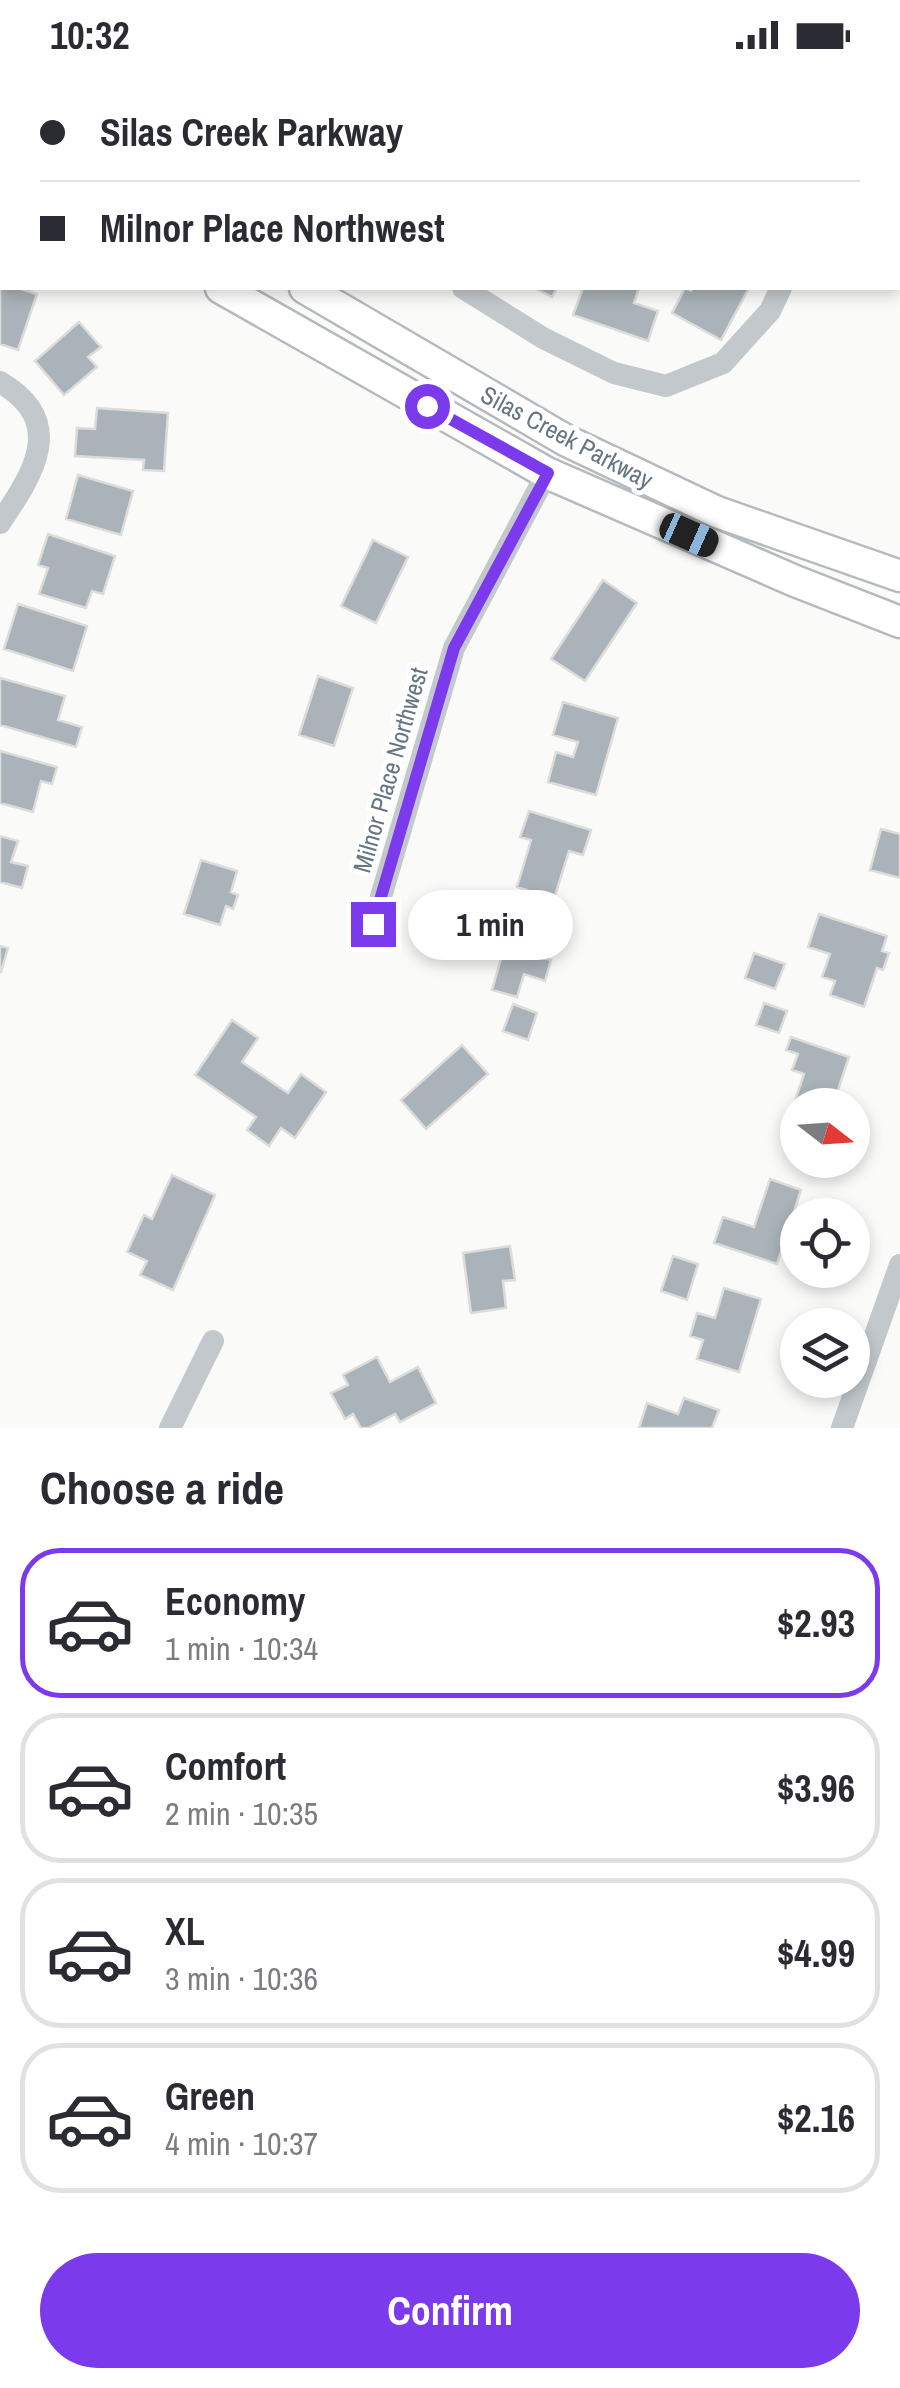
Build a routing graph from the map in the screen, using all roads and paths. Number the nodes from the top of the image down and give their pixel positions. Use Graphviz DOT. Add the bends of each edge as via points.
graph roads {
  1 [pos="225,290"];
  2 [pos="308,290"];
  3 [pos="467,290"];
  4 [pos="780,290"];
  5 [pos="0,382"];
  6 [pos="548,473"];
  7 [pos="0,523"];
  8 [pos="900,576"];
  9 [pos="900,622"];
  10 [pos="373,924"];
  11 [pos="900,1265"];
  12 [pos="213,1341"];
  13 [pos="170,1428"];
  14 [pos="842,1428"];
  1 -- 6 [label="main road, Silas Creek Parkway"];
  2 -- 8 [label="main road, Silas Creek Parkway" via="567,441 717,512"];
  3 -- 4 [label="street" via="614,373 666,386 724,363"];
  5 -- 7 [label="street" via="29,406 39,437 30,479"];
  6 -- 9 [label="main road, Silas Creek Parkway"];
  6 -- 10 [label="street, Milnor Place Northwest" via="454,648"];
  11 -- 14 [label="street"];
  12 -- 13 [label="street"];
}
